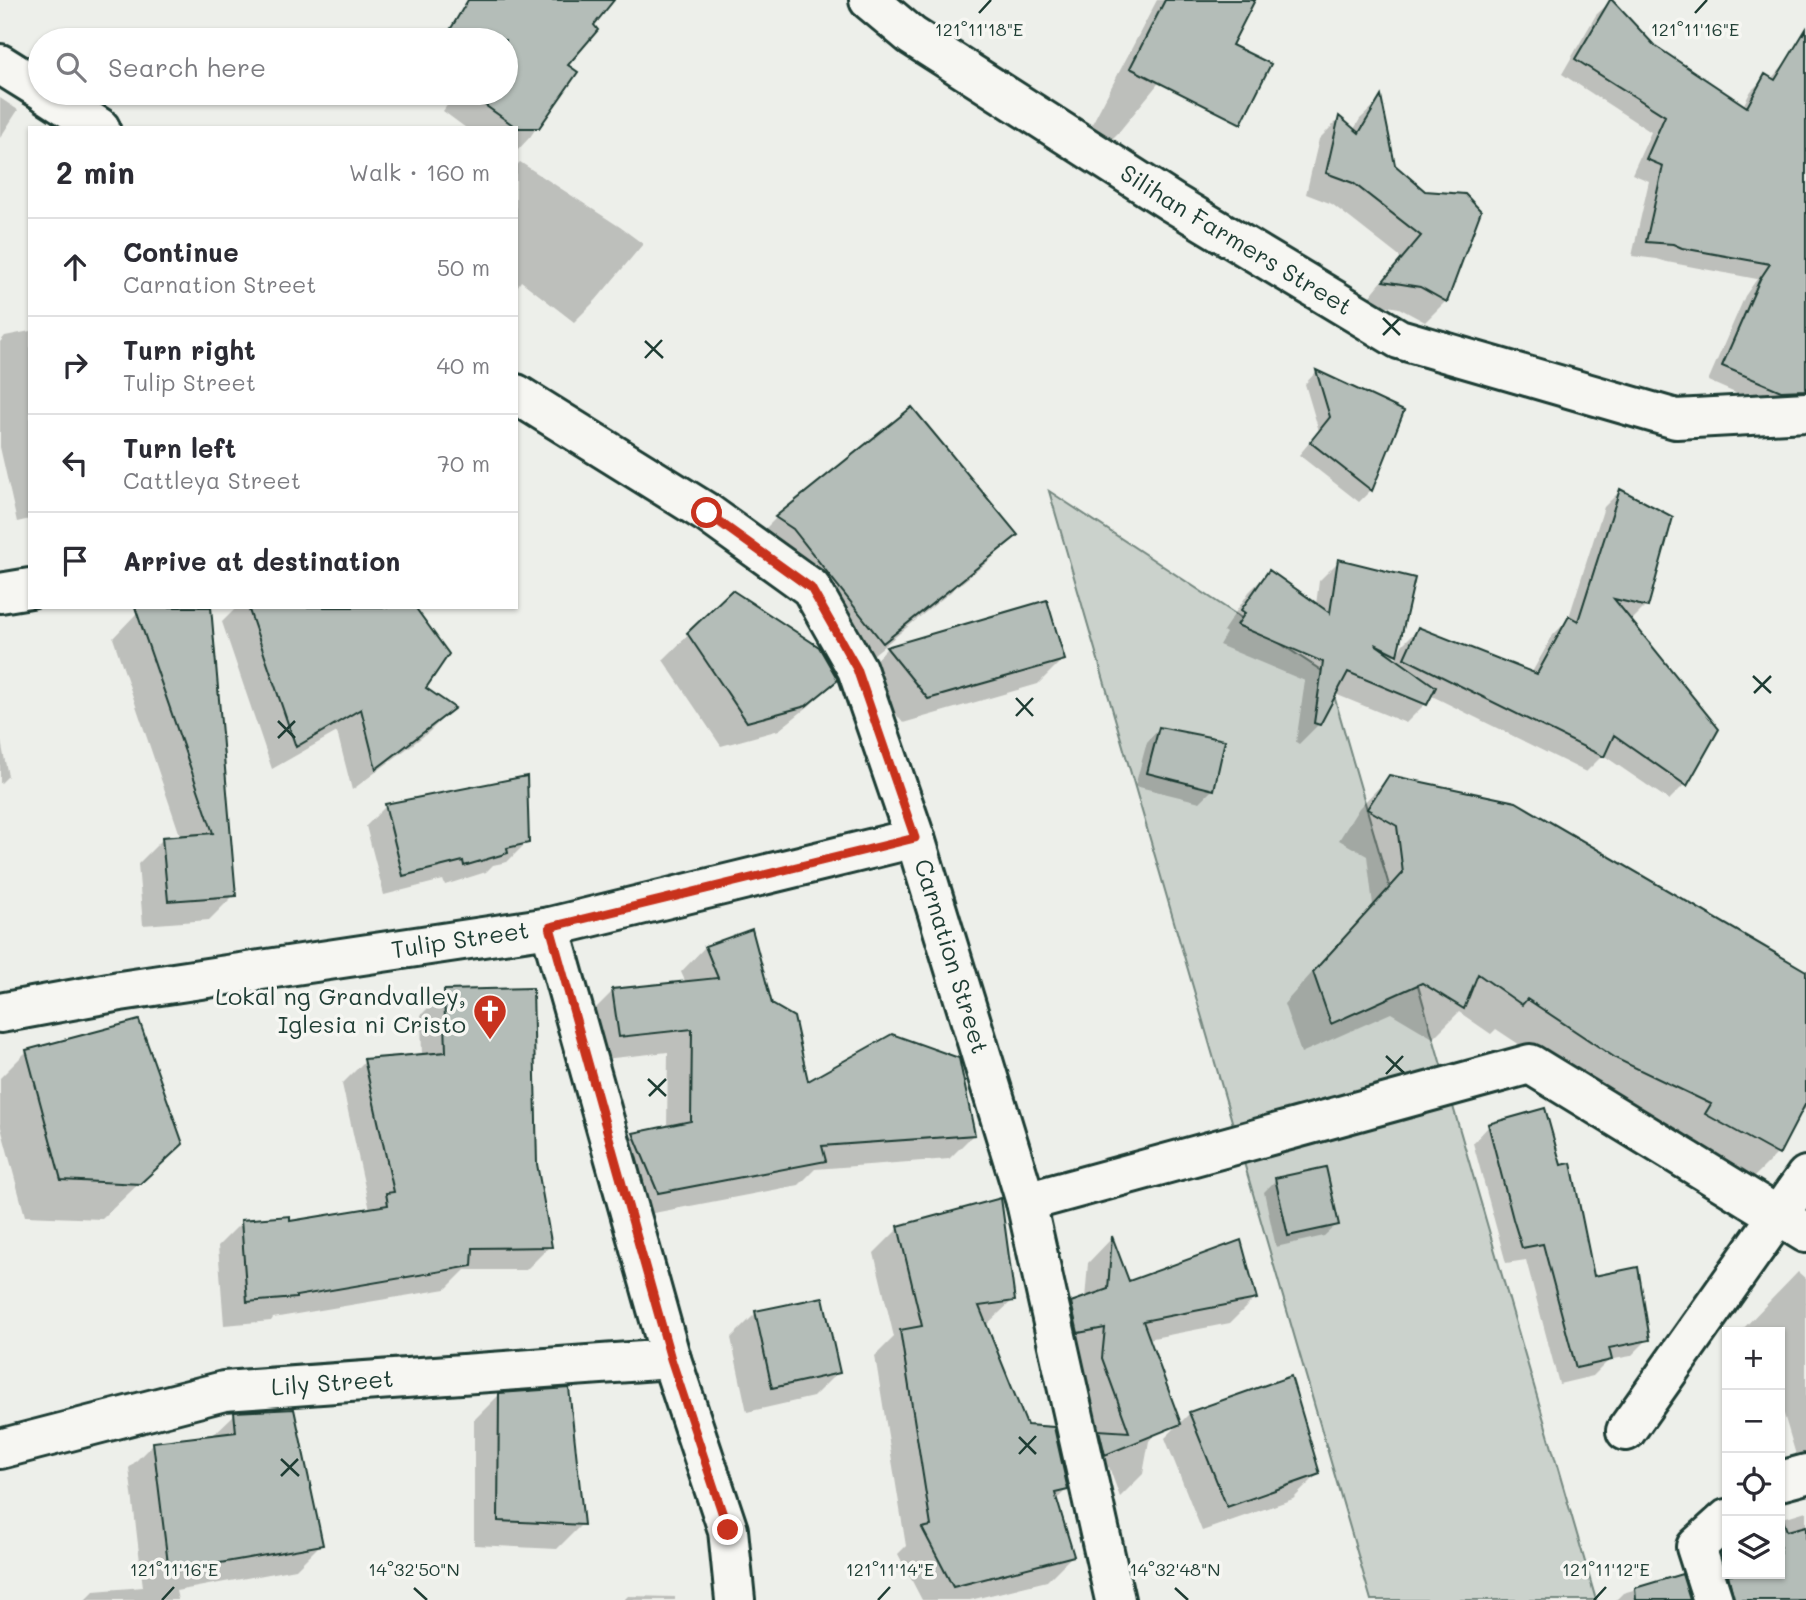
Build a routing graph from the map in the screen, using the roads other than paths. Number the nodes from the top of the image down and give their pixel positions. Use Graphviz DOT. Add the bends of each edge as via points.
graph roads {
  1 [pos="869,0"];
  2 [pos="0,64"];
  3 [pos="28,82"];
  4 [pos="65,105"];
  5 [pos="97,126"];
  6 [pos="518,395"];
  7 [pos="1806,412"];
  8 [pos="28,588"];
  9 [pos="0,593"];
  10 [pos="915,838"];
  11 [pos="550,927"];
  12 [pos="0,1013"];
  13 [pos="1806,1176"];
  14 [pos="1026,1202"];
  15 [pos="1793,1224"];
  16 [pos="671,1359"];
  17 [pos="1626,1431"];
  18 [pos="0,1449"];
  19 [pos="1806,1474"];
  20 [pos="1785,1480"];
  21 [pos="1722,1524"];
  22 [pos="735,1600"];
  23 [pos="1115,1600"];
  24 [pos="1713,1600"];
  1 -- 7 [label="street, Silihan Farmers Street" via="912,36 1173,203 1399,339 1676,419"];
  2 -- 3 [label="street"];
  4 -- 5 [label="street"];
  6 -- 10 [label="street, Carnation Street" via="707,513 811,588 857,669"];
  8 -- 9 [label="street"];
  10 -- 11 [label="street, Tulip Street"];
  10 -- 14 [label="street, Carnation Street"];
  11 -- 12 [label="street, Tulip Street"];
  11 -- 16 [label="street"];
  13 -- 15 [label="street"];
  14 -- 15 [label="street" via="1530,1064"];
  14 -- 23 [label="street, Carnation Street"];
  15 -- 17 [label="street"];
  16 -- 18 [label="street, Lily Street" via="224,1391"];
  16 -- 22 [label="street" via="728,1530"];
  19 -- 20 [label="street"];
  21 -- 24 [label="street" via="1696,1547"];
}
